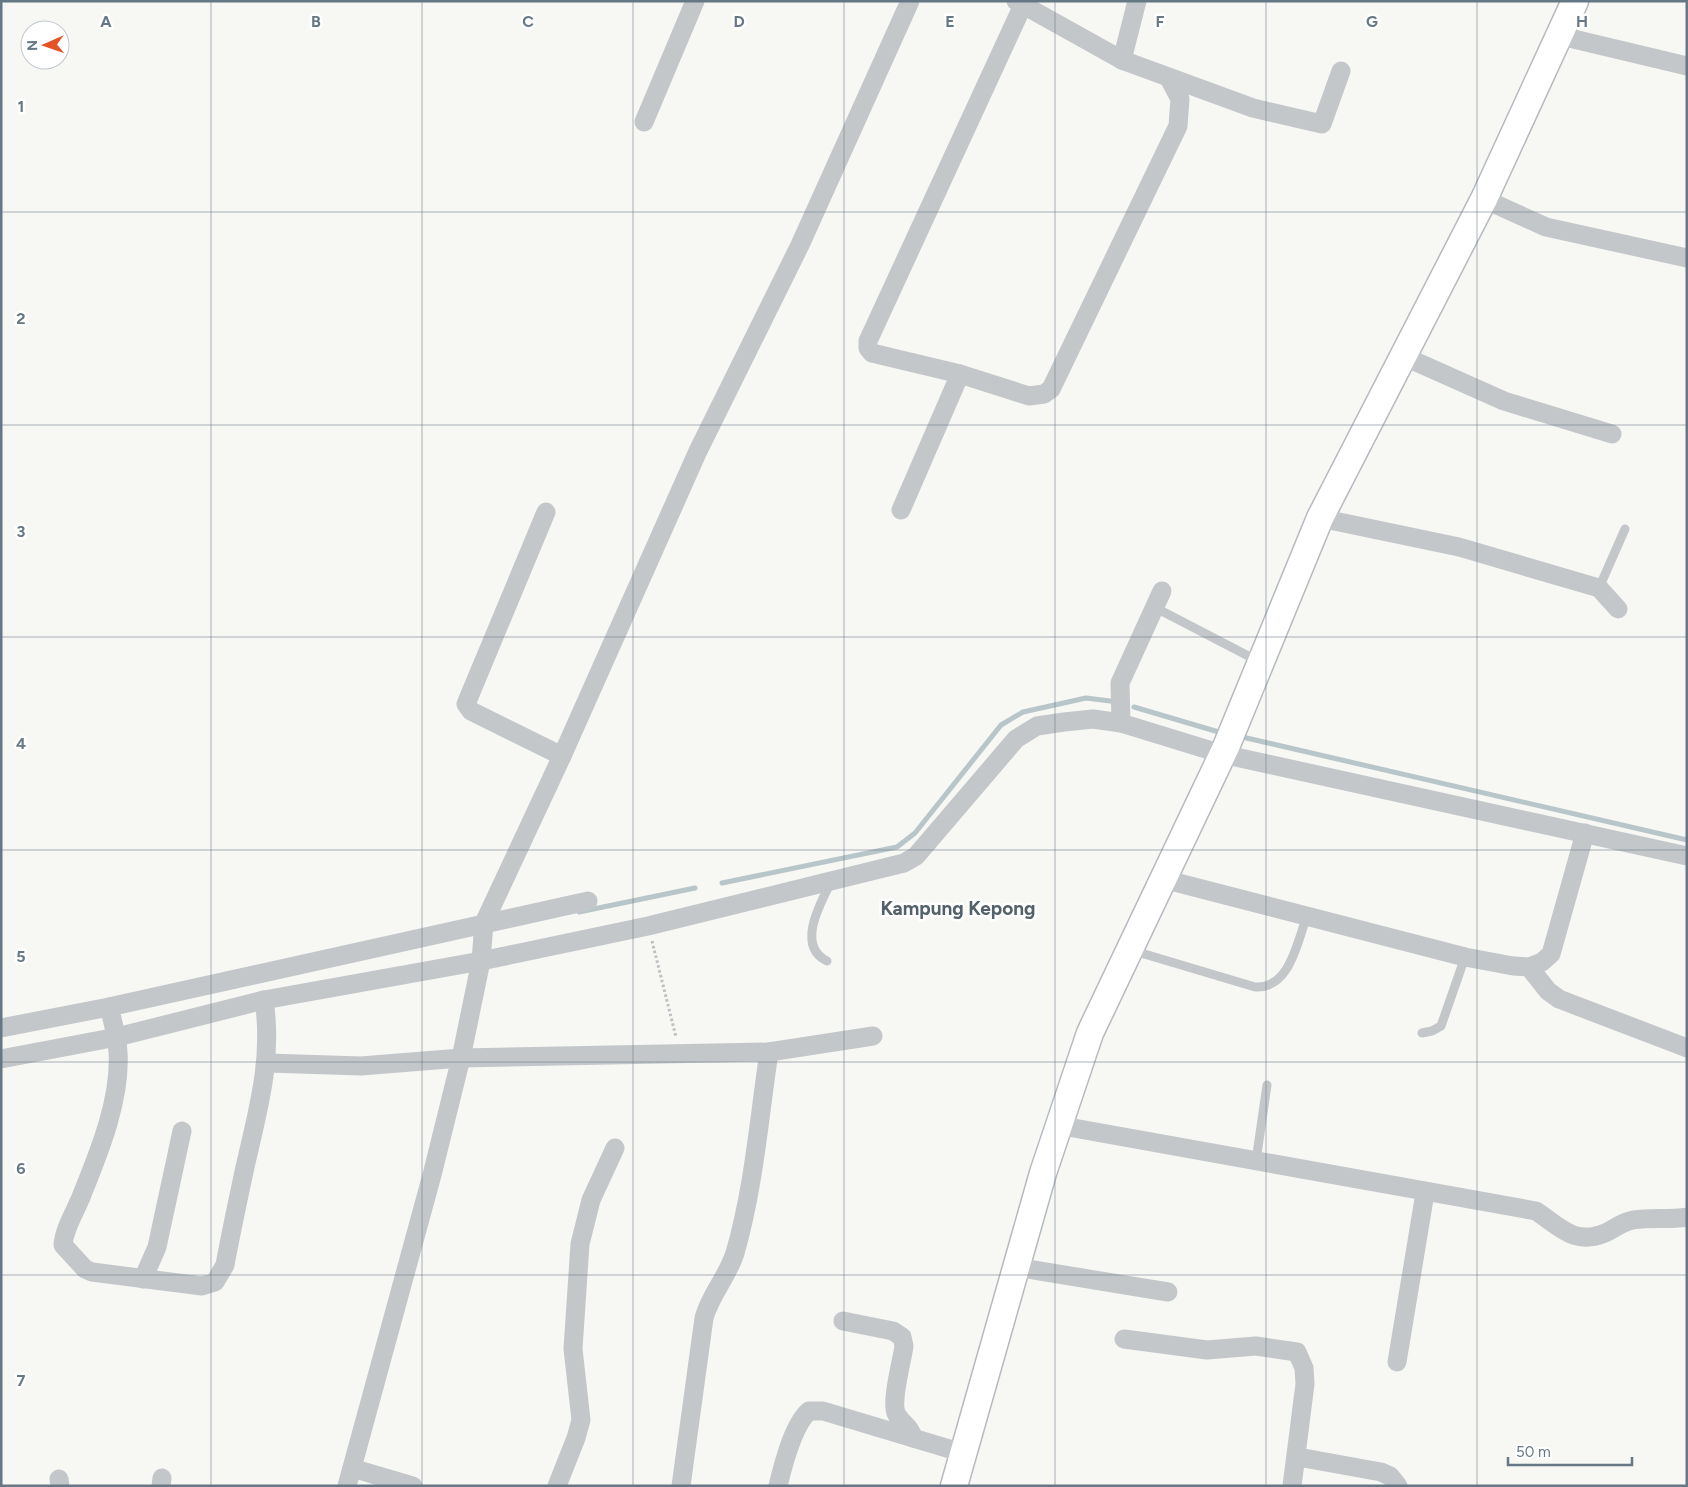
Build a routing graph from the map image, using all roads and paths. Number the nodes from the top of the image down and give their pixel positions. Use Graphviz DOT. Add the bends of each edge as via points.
graph roads {
  1 [pos="695,1"];
  2 [pos="910,1"];
  3 [pos="1137,1"];
  4 [pos="1575,1"];
  5 [pos="1020,3"];
  6 [pos="1561,36"];
  7 [pos="1122,60"];
  8 [pos="1687,66"];
  9 [pos="1341,71"];
  10 [pos="1170,78"];
  11 [pos="644,122"];
  12 [pos="1484,199"];
  13 [pos="1687,258"];
  14 [pos="1403,356"];
  15 [pos="960,374"];
  16 [pos="1612,434"];
  17 [pos="901,510"];
  18 [pos="546,512"];
  19 [pos="1320,518"];
  20 [pos="1626,529"];
  21 [pos="1598,588"];
  22 [pos="1158,599"];
  23 [pos="1618,609"];
  24 [pos="1261,662"];
  25 [pos="1121,723"];
  26 [pos="1224,751"];
  27 [pos="562,756"];
  28 [pos="1585,833"];
  29 [pos="1687,856"];
  30 [pos="1163,879"];
  31 [pos="832,881"];
  32 [pos="588,902"];
  33 [pos="1307,916"];
  34 [pos="483,926"];
  35 [pos="648,926"];
  36 [pos="1130,950"];
  37 [pos="1465,957"];
  38 [pos="481,958"];
  39 [pos="826,962"];
  40 [pos="1528,967"];
  41 [pos="264,1000"];
  42 [pos="109,1008"];
  43 [pos="1,1028"];
  44 [pos="116,1034"];
  45 [pos="1422,1034"];
  46 [pos="873,1036"];
  47 [pos="1687,1048"];
  48 [pos="769,1052"];
  49 [pos="680,1054"];
  50 [pos="461,1058"];
  51 [pos="1,1059"];
  52 [pos="267,1063"];
  53 [pos="1267,1085"];
  54 [pos="1057,1125"];
  55 [pos="182,1131"];
  56 [pos="614,1148"];
  57 [pos="1256,1161"];
  58 [pos="1425,1192"];
  59 [pos="1687,1217"];
  60 [pos="1015,1267"];
  61 [pos="143,1279"];
  62 [pos="1168,1292"];
  63 [pos="843,1321"];
  64 [pos="1124,1339"];
  65 [pos="1398,1362"];
  66 [pos="913,1438"];
  67 [pos="963,1453"];
  68 [pos="1298,1457"];
  69 [pos="350,1477"];
  70 [pos="413,1486"];
  71 [pos="557,1486"];
  72 [pos="680,1486"];
  73 [pos="778,1486"];
  74 [pos="954,1486"];
  75 [pos="1292,1486"];
  76 [pos="1398,1486"];
  1 -- 11 [label="street"];
  2 -- 27 [label="street" via="800,245 698,450"];
  3 -- 7 [label="street"];
  4 -- 6 [label="main road"];
  5 -- 7 [label="street"];
  5 -- 15 [label="street" via="867,344 872,353"];
  6 -- 8 [label="street"];
  6 -- 12 [label="main road"];
  7 -- 10 [label="street"];
  9 -- 10 [label="street" via="1322,124 1253,108"];
  10 -- 15 [label="street" via="1180,99 1178,126 1051,389 1044,394 1029,396"];
  12 -- 13 [label="street" via="1546,227"];
  12 -- 14 [label="main road"];
  14 -- 16 [label="street" via="1504,401"];
  14 -- 19 [label="main road"];
  15 -- 17 [label="street"];
  18 -- 27 [label="street" via="466,704 471,711"];
  19 -- 21 [label="street" via="1459,547"];
  19 -- 24 [label="main road"];
  20 -- 21 [label="lane"];
  21 -- 23 [label="street"];
  22 -- 24 [label="lane"];
  22 -- 25 [label="street" via="1120,683"];
  24 -- 26 [label="main road"];
  25 -- 26 [label="street"];
  25 -- 31 [label="street" via="1093,719 1037,726 1016,739 910,861"];
  26 -- 28 [label="street"];
  26 -- 30 [label="main road"];
  27 -- 34 [label="street"];
  28 -- 29 [label="street"];
  28 -- 40 [label="street" via="1550,954 1542,962"];
  30 -- 33 [label="street"];
  30 -- 36 [label="main road"];
  31 -- 35 [label="street"];
  31 -- 39 [label="lane" via="820,903 812,940 818,957"];
  32 -- 34 [label="street"];
  33 -- 36 [label="lane" via="1286,970 1274,984 1264,987"];
  33 -- 37 [label="street"];
  34 -- 38 [label="street"];
  34 -- 42 [label="street"];
  35 -- 38 [label="street"];
  35 -- 49 [label="path"];
  36 -- 54 [label="main road" via="1090,1033"];
  37 -- 40 [label="street"];
  37 -- 45 [label="lane" via="1440,1026"];
  38 -- 41 [label="street"];
  38 -- 50 [label="street"];
  40 -- 47 [label="street" via="1548,991 1559,998"];
  41 -- 44 [label="street"];
  41 -- 52 [label="street" via="268,1029"];
  42 -- 43 [label="street"];
  42 -- 44 [label="street"];
  44 -- 51 [label="street"];
  44 -- 61 [label="street" via="117,1073 106,1136 63,1245 85,1269"];
  46 -- 48 [label="street"];
  48 -- 49 [label="street"];
  48 -- 72 [label="street" via="748,1200 740,1233 727,1273 704,1318"];
  49 -- 50 [label="street"];
  50 -- 52 [label="street" via="361,1066"];
  50 -- 69 [label="street"];
  52 -- 61 [label="street" via="225,1265 220,1276 202,1286"];
  53 -- 57 [label="lane"];
  54 -- 57 [label="street"];
  54 -- 60 [label="main road"];
  55 -- 61 [label="street" via="157,1247"];
  56 -- 71 [label="street" via="591,1200 580,1244 573,1349 581,1420"];
  57 -- 58 [label="street"];
  58 -- 59 [label="street" via="1536,1211 1560,1230 1575,1236 1593,1236 1641,1218"];
  58 -- 65 [label="street"];
  60 -- 62 [label="street"];
  60 -- 67 [label="main road"];
  63 -- 66 [label="street" via="892,1330 902,1337 904,1346 895,1406 898,1416 912,1430"];
  64 -- 68 [label="street" via="1207,1350 1256,1346 1297,1352 1304,1368 1305,1384"];
  66 -- 67 [label="street"];
  66 -- 73 [label="street" via="822,1411 808,1411 796,1431"];
  67 -- 74 [label="main road"];
  68 -- 75 [label="street"];
  68 -- 76 [label="street" via="1381,1472 1390,1476"];
  69 -- 70 [label="street"];
}
